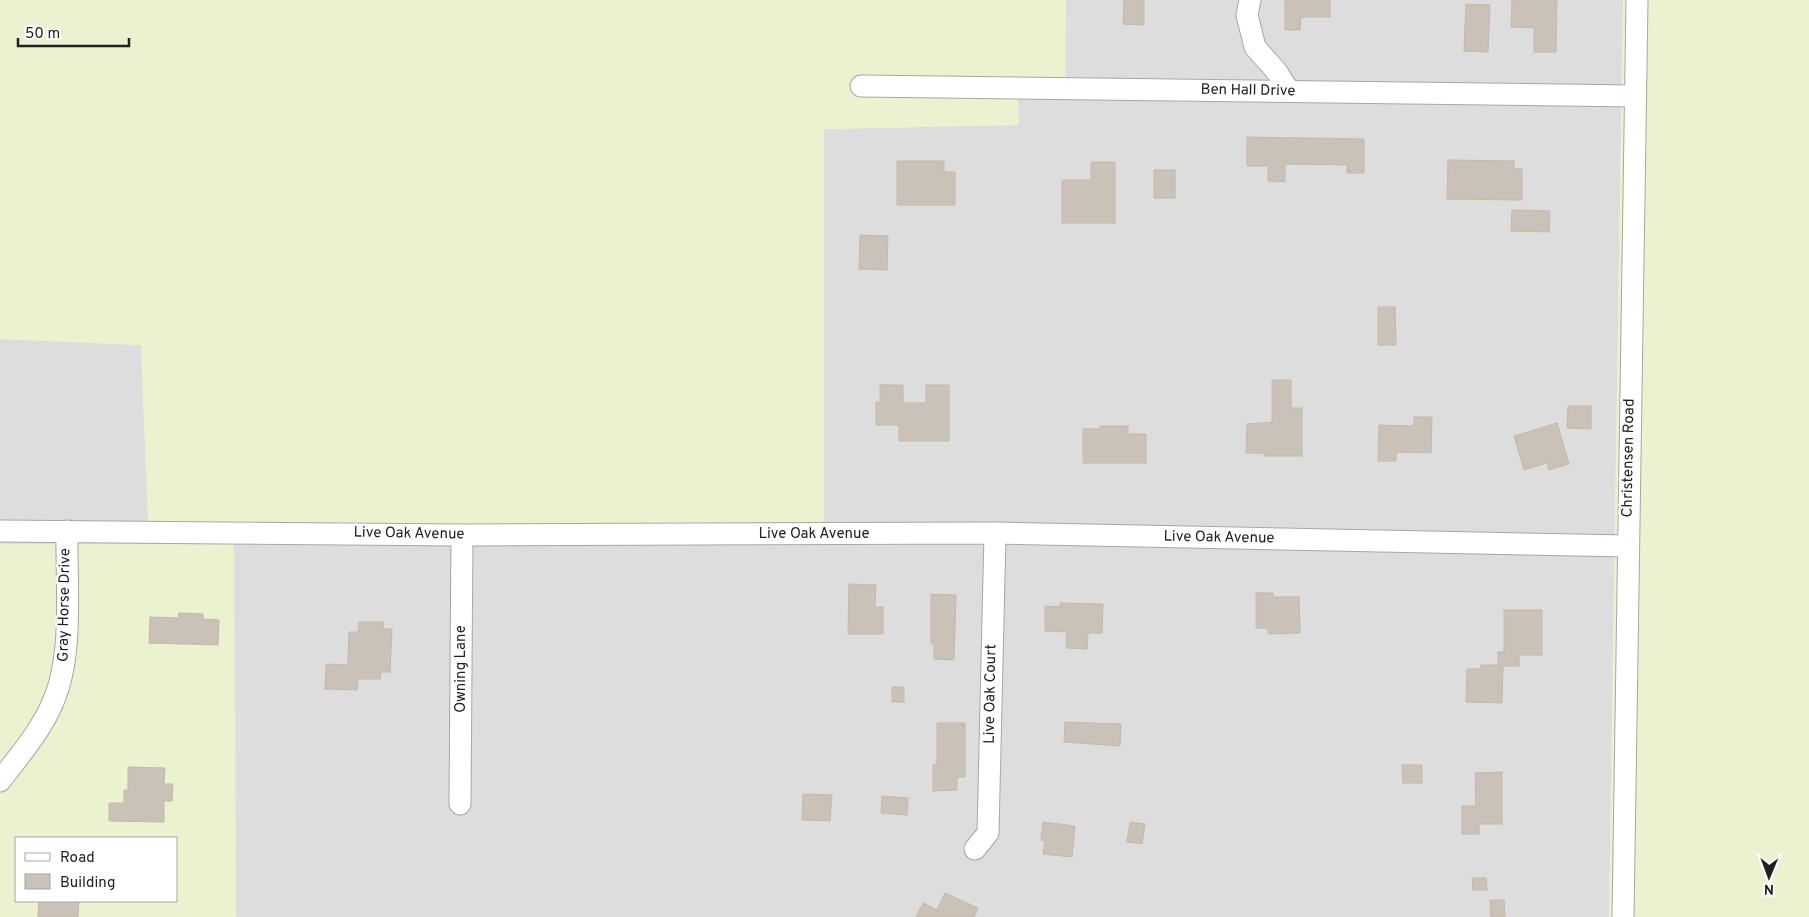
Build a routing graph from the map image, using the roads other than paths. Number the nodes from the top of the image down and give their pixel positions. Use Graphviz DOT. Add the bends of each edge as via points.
graph roads {
  1 [pos="1250,0"];
  2 [pos="1637,0"];
  3 [pos="861,86"];
  4 [pos="1289,91"];
  5 [pos="1635,96"];
  6 [pos="0,530"];
  7 [pos="67,531"];
  8 [pos="995,533"];
  9 [pos="462,535"];
  10 [pos="1627,546"];
  11 [pos="0,781"];
  12 [pos="460,804"];
  13 [pos="975,849"];
  14 [pos="1622,917"];
  1 -- 4 [label="street" via="1247,15 1255,47"];
  2 -- 5 [label="street, Christensen Road"];
  3 -- 4 [label="street, Ben Hall Drive"];
  4 -- 5 [label="street, Ben Hall Drive"];
  5 -- 10 [label="street, Christensen Road"];
  6 -- 7 [label="street, Live Oak Avenue"];
  7 -- 9 [label="street, Live Oak Avenue"];
  7 -- 11 [label="street, Gray Horse Drive" via="64,671 40,728"];
  8 -- 9 [label="street, Live Oak Avenue"];
  8 -- 10 [label="street, Live Oak Avenue"];
  8 -- 13 [label="street, Live Oak Court" via="988,833"];
  9 -- 12 [label="street, Owning Lane"];
  10 -- 14 [label="street, Christensen Road"];
}
